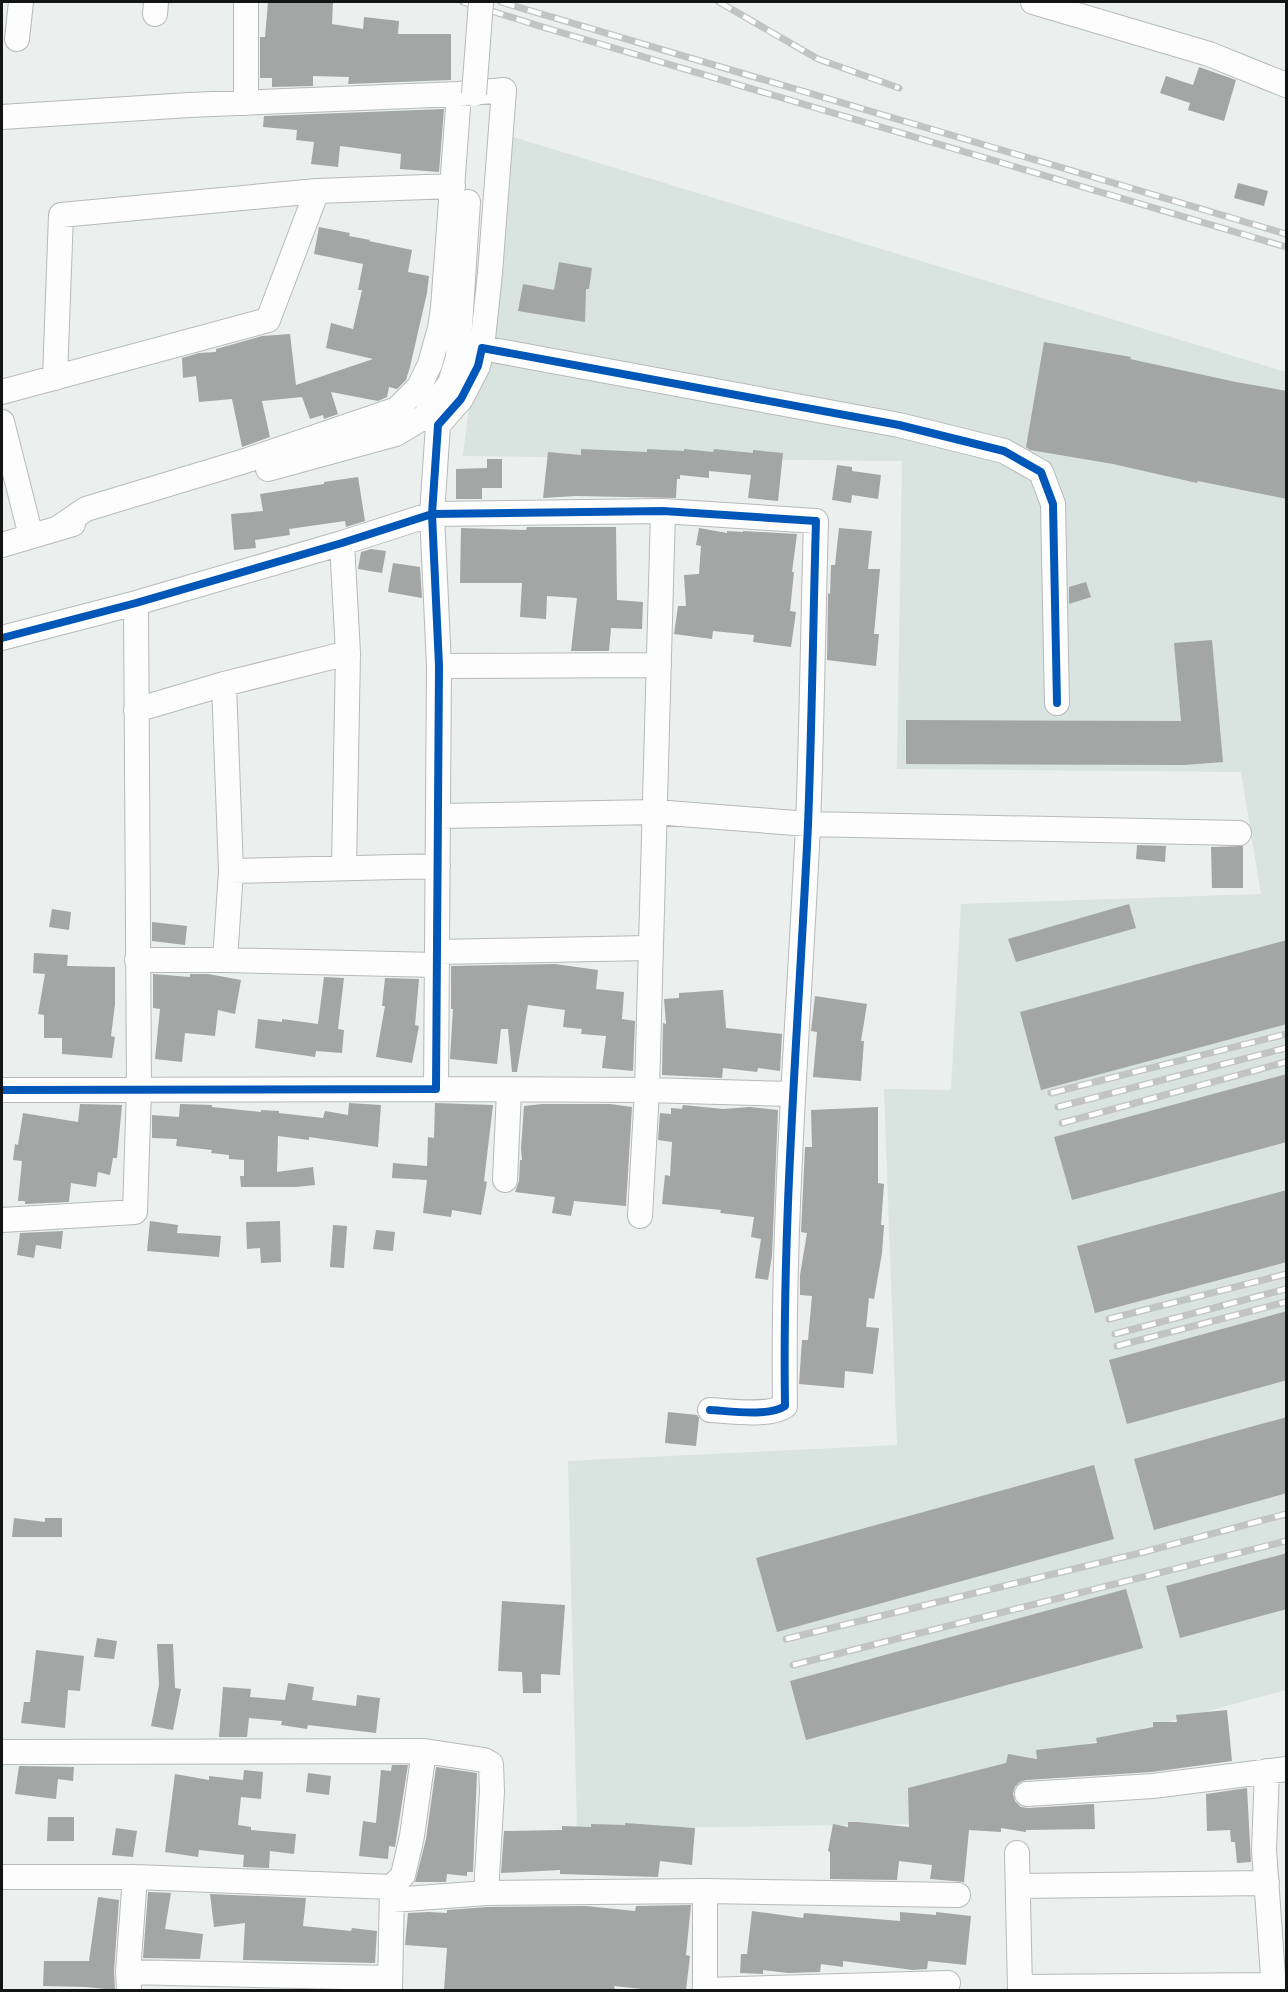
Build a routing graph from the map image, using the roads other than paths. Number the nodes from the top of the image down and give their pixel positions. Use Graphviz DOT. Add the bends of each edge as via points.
graph roads {
  1 [pos="21,2"];
  2 [pos="246,2"];
  3 [pos="481,2"];
  4 [pos="1033,2"];
  5 [pos="17,39"];
  6 [pos="1287,86"];
  7 [pos="459,94"];
  8 [pos="246,103"];
  9 [pos="2,117"];
  10 [pos="453,186"];
  11 [pos="317,191"];
  12 [pos="482,348"];
  13 [pos="55,378"];
  14 [pos="2,392"];
  15 [pos="2,422"];
  16 [pos="663,511"];
  17 [pos="432,514"];
  18 [pos="58,528"];
  19 [pos="30,536"];
  20 [pos="342,543"];
  21 [pos="2,545"];
  22 [pos="136,603"];
  23 [pos="2,638"];
  24 [pos="348,653"];
  25 [pos="659,664"];
  26 [pos="439,666"];
  27 [pos="225,684"];
  28 [pos="1057,703"];
  29 [pos="136,710"];
  30 [pos="655,812"];
  31 [pos="438,816"];
  32 [pos="808,824"];
  33 [pos="1239,833"];
  34 [pos="438,866"];
  35 [pos="344,867"];
  36 [pos="231,871"];
  37 [pos="649,948"];
  38 [pos="437,959"];
  39 [pos="137,960"];
  40 [pos="225,960"];
  41 [pos="139,1089"];
  42 [pos="436,1089"];
  43 [pos="2,1090"];
  44 [pos="646,1090"];
  45 [pos="509,1091"];
  46 [pos="793,1094"];
  47 [pos="505,1180"];
  48 [pos="640,1216"];
  49 [pos="2,1220"];
  50 [pos="710,1410"];
  51 [pos="424,1751"];
  52 [pos="2,1752"];
  53 [pos="1277,1770"];
  54 [pos="1027,1794"];
  55 [pos="1017,1853"];
  56 [pos="135,1876"];
  57 [pos="2,1877"];
  58 [pos="1267,1883"];
  59 [pos="1018,1886"];
  60 [pos="705,1891"];
  61 [pos="486,1893"];
  62 [pos="392,1894"];
  63 [pos="958,1895"];
  64 [pos="1278,1927"];
  65 [pos="129,1981"];
  66 [pos="235,1982"];
  67 [pos="323,1983"];
  68 [pos="948,1983"];
  69 [pos="389,1984"];
  70 [pos="1273,1988"];
  71 [pos="1020,1989"];
  72 [pos="705,1990"];
  1 -- 5 [label="street"];
  2 -- 8 [label="street"];
  3 -- 18 [label="street, bridge" via="458,357 450,383 424,417 396,434"];
  4 -- 6 [label="street" via="1209,54"];
  7 -- 8 [label="street"];
  7 -- 10 [label="street"];
  7 -- 12 [label="street" via="504,90"];
  8 -- 9 [label="street"];
  10 -- 11 [label="street"];
  10 -- 18 [label="street" via="440,328 419,387 397,409 86,509"];
  11 -- 13 [label="street" via="268,320"];
  11 -- 13 [label="street" via="61,215"];
  12 -- 17 [label="street" via="478,366 461,399 438,425"];
  12 -- 28 [label="street" via="899,425 1004,451 1041,472 1053,504"];
  13 -- 14 [label="street"];
  15 -- 19 [label="street"];
  16 -- 17 [label="street"];
  16 -- 25 [label="street"];
  16 -- 32 [label="street" via="816,521"];
  17 -- 20 [label="street"];
  17 -- 26 [label="street"];
  18 -- 19 [label="street"];
  19 -- 21 [label="street"];
  20 -- 22 [label="street"];
  20 -- 24 [label="street"];
  22 -- 23 [label="street"];
  22 -- 29 [label="street"];
  24 -- 27 [label="street"];
  24 -- 35 [label="street"];
  25 -- 26 [label="street"];
  25 -- 30 [label="street"];
  26 -- 31 [label="street"];
  27 -- 29 [label="street"];
  27 -- 36 [label="street"];
  29 -- 39 [label="street"];
  30 -- 31 [label="street"];
  30 -- 32 [label="street"];
  30 -- 37 [label="street"];
  31 -- 34 [label="street"];
  32 -- 33 [label="street"];
  32 -- 46 [label="street"];
  34 -- 35 [label="street"];
  34 -- 38 [label="street"];
  35 -- 36 [label="street"];
  36 -- 40 [label="street"];
  37 -- 38 [label="street"];
  37 -- 44 [label="street"];
  38 -- 40 [label="street"];
  38 -- 42 [label="street"];
  39 -- 40 [label="street"];
  39 -- 41 [label="street"];
  41 -- 42 [label="street"];
  41 -- 43 [label="street"];
  41 -- 49 [label="street" via="135,1212"];
  42 -- 45 [label="street"];
  44 -- 45 [label="street"];
  44 -- 46 [label="street"];
  44 -- 48 [label="street"];
  45 -- 47 [label="street"];
  46 -- 50 [label="street" via="785,1406 768,1412"];
  51 -- 52 [label="street"];
  51 -- 61 [label="street" via="491,1764"];
  51 -- 62 [label="street" via="412,1836 403,1875"];
  53 -- 54 [label="street" via="1153,1786"];
  53 -- 58 [label="street" via="1264,1850"];
  55 -- 59 [label="street"];
  56 -- 57 [label="street"];
  56 -- 62 [label="street"];
  56 -- 65 [label="street"];
  58 -- 59 [label="street"];
  58 -- 64 [label="street"];
  59 -- 71 [label="street"];
  60 -- 61 [label="street"];
  60 -- 63 [label="street"];
  60 -- 72 [label="street"];
  61 -- 62 [label="street"];
  62 -- 69 [label="street"];
  64 -- 70 [label="street"];
  65 -- 66 [label="street"];
  66 -- 67 [label="street"];
  67 -- 69 [label="street"];
  68 -- 72 [label="street"];
  70 -- 71 [label="street"];
}
